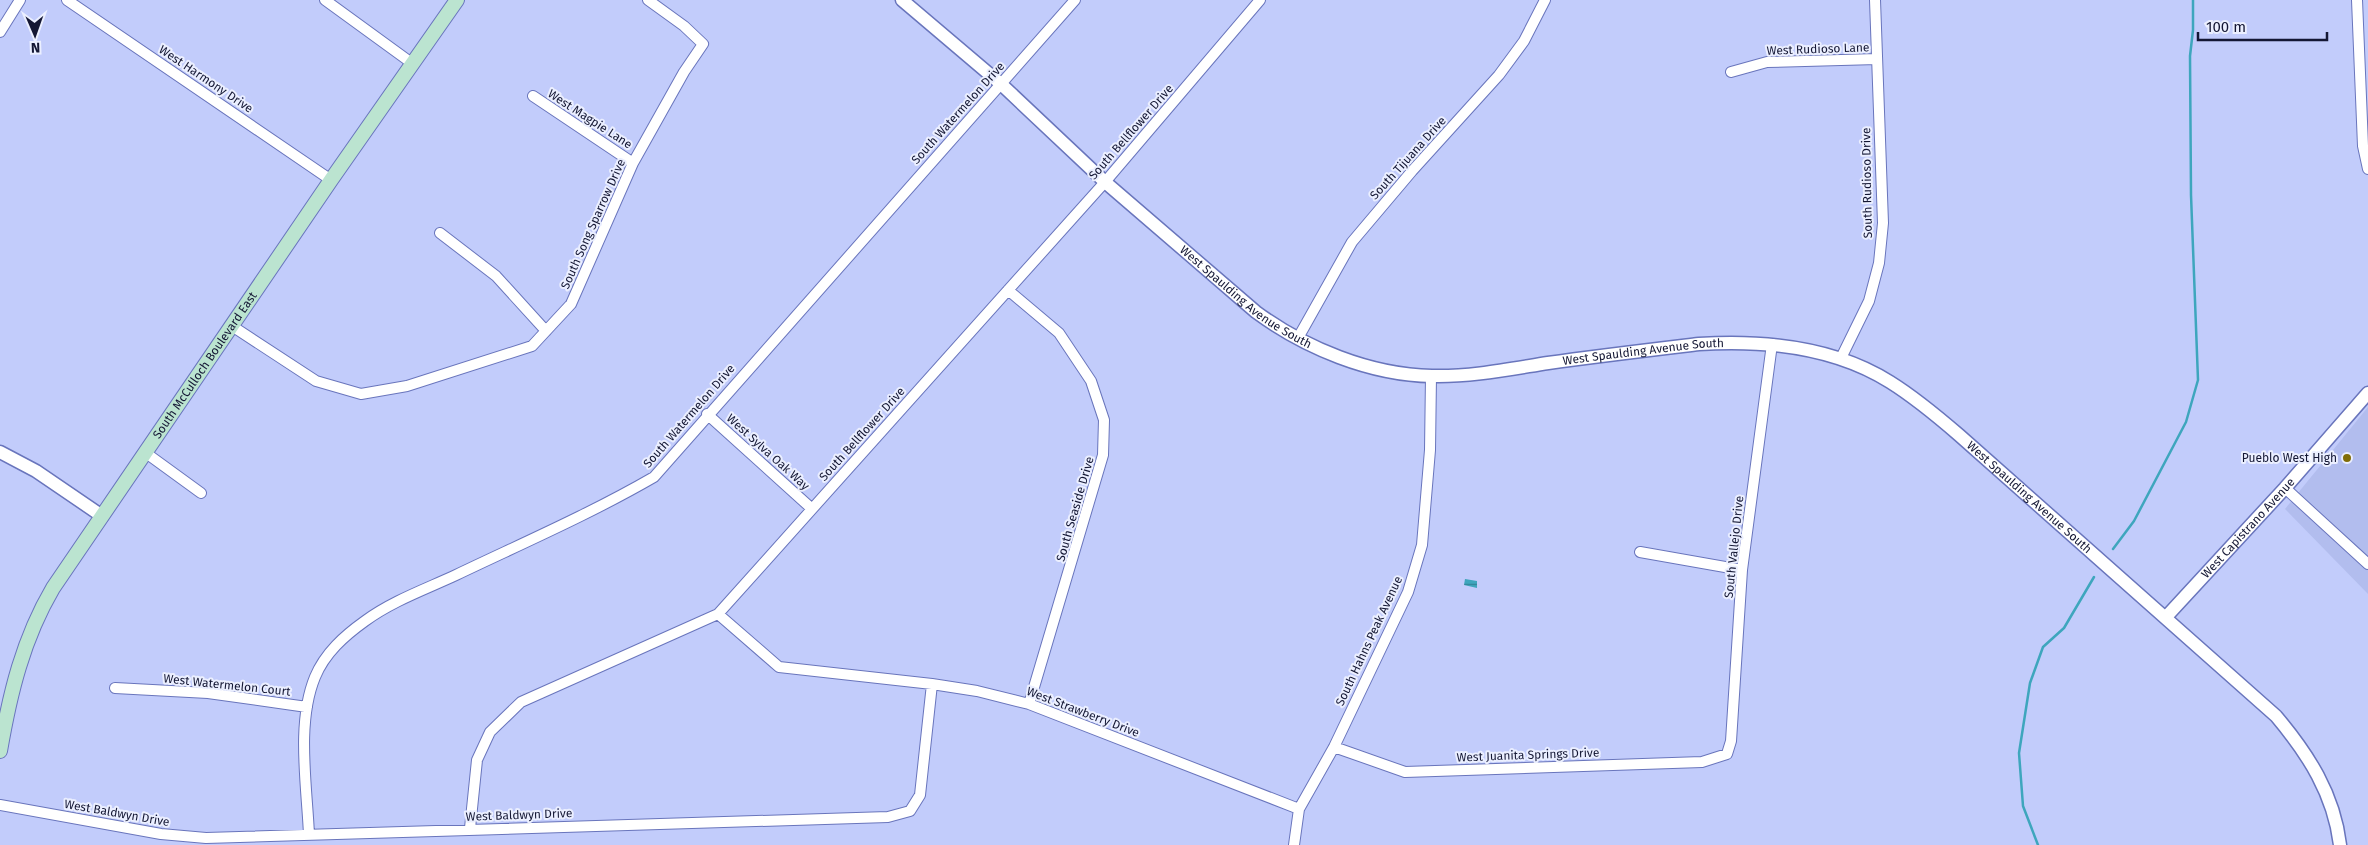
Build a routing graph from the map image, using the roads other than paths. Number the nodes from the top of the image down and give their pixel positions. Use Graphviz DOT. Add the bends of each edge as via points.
graph roads {
  1 [pos="20,0"];
  2 [pos="67,0"];
  3 [pos="325,0"];
  4 [pos="457,0"];
  5 [pos="648,0"];
  6 [pos="902,0"];
  7 [pos="1075,0"];
  8 [pos="1260,0"];
  9 [pos="1545,0"];
  10 [pos="1875,0"];
  11 [pos="2357,0"];
  12 [pos="0,32"];
  13 [pos="1877,59"];
  14 [pos="413,64"];
  15 [pos="1731,72"];
  16 [pos="1001,84"];
  17 [pos="533,96"];
  18 [pos="633,162"];
  19 [pos="2368,169"];
  20 [pos="331,180"];
  21 [pos="1105,182"];
  22 [pos="440,233"];
  23 [pos="1008,290"];
  24 [pos="232,326"];
  25 [pos="546,331"];
  26 [pos="1298,338"];
  27 [pos="1772,344"];
  28 [pos="1841,358"];
  29 [pos="1431,376"];
  30 [pos="2368,393"];
  31 [pos="707,414"];
  32 [pos="0,452"];
  33 [pos="146,453"];
  34 [pos="2285,488"];
  35 [pos="201,493"];
  36 [pos="811,508"];
  37 [pos="102,516"];
  38 [pos="1640,552"];
  39 [pos="2368,564"];
  40 [pos="1742,570"];
  41 [pos="718,614"];
  42 [pos="2166,617"];
  43 [pos="932,684"];
  44 [pos="115,688"];
  45 [pos="1029,704"];
  46 [pos="307,706"];
  47 [pos="1334,747"];
  48 [pos="0,751"];
  49 [pos="1727,754"];
  50 [pos="0,805"];
  51 [pos="1299,809"];
  52 [pos="470,828"];
  53 [pos="310,835"];
  54 [pos="1294,845"];
  55 [pos="2340,845"];
  1 -- 12 [label="street"];
  2 -- 20 [label="street, West Harmony Drive"];
  3 -- 14 [label="street"];
  4 -- 14 [label="main road, South McCulloch Boulevard East"];
  5 -- 18 [label="street, South Song Sparrow Drive" via="703,44"];
  6 -- 16 [label="street, West Spaulding Avenue South"];
  7 -- 16 [label="street, South Watermelon Drive"];
  8 -- 21 [label="street, South Bellflower Drive"];
  9 -- 26 [label="street, South Tijuana Drive" via="1524,41 1498,75 1352,242"];
  10 -- 13 [label="street, South Rudioso Drive"];
  11 -- 19 [label="street" via="2363,146"];
  13 -- 15 [label="street, West Rudioso Lane" via="1767,62"];
  13 -- 28 [label="street, South Rudioso Drive" via="1883,223 1879,262 1869,301"];
  14 -- 20 [label="main road, South McCulloch Boulevard East"];
  16 -- 21 [label="street, West Spaulding Avenue South"];
  16 -- 31 [label="street, South Watermelon Drive"];
  17 -- 18 [label="street, West Magpie Lane"];
  18 -- 25 [label="street, South Song Sparrow Drive" via="571,304"];
  20 -- 24 [label="main road, South McCulloch Boulevard East"];
  21 -- 23 [label="street, South Bellflower Drive"];
  21 -- 26 [label="street, West Spaulding Avenue South" via="1256,312"];
  22 -- 25 [label="street" via="496,276"];
  23 -- 36 [label="street, South Bellflower Drive"];
  23 -- 45 [label="street, South Seaside Drive" via="1059,333 1091,381 1104,420 1103,455"];
  24 -- 25 [label="street, South Song Sparrow Drive" via="316,381 361,394 407,386 532,346"];
  24 -- 33 [label="main road, South McCulloch Boulevard East"];
  26 -- 29 [label="street, West Spaulding Avenue South" via="1356,363"];
  27 -- 28 [label="street, West Spaulding Avenue South"];
  27 -- 29 [label="street, West Spaulding Avenue South" via="1736,341 1699,344 1473,374"];
  27 -- 40 [label="street, South Vallejo Drive"];
  28 -- 42 [label="street, West Spaulding Avenue South" via="1888,380 1920,402"];
  29 -- 47 [label="street, South Hahns Peak Avenue" via="1430,461 1422,545 1408,592"];
  30 -- 34 [label="street, West Capistrano Avenue"];
  31 -- 36 [label="street, West Sylva Oak Way"];
  31 -- 46 [label="street, South Watermelon Drive" via="654,477 614,500 367,619 335,646 324,660"];
  32 -- 37 [label="street" via="36,471"];
  33 -- 35 [label="street"];
  33 -- 37 [label="main road, South McCulloch Boulevard East"];
  34 -- 39 [label="street"];
  34 -- 42 [label="street, West Capistrano Avenue"];
  36 -- 41 [label="street, South Bellflower Drive"];
  37 -- 48 [label="main road, South McCulloch Boulevard East" via="53,588 32,628 15,678"];
  38 -- 40 [label="street"];
  40 -- 49 [label="street, South Vallejo Drive" via="1731,741"];
  41 -- 43 [label="street, West Strawberry Drive" via="779,667"];
  41 -- 52 [label="street, South Bellflower Drive" via="521,702 490,732 477,760"];
  42 -- 55 [label="street, West Spaulding Avenue South" via="2282,723 2308,757 2320,777"];
  43 -- 45 [label="street, West Strawberry Drive"];
  43 -- 52 [label="street, West Baldwyn Drive" via="920,795 910,811 888,817"];
  44 -- 46 [label="street, West Watermelon Court" via="208,693"];
  45 -- 51 [label="street, West Strawberry Drive"];
  46 -- 53 [label="street, South Watermelon Drive" via="305,735"];
  47 -- 49 [label="street, West Juanita Springs Drive" via="1405,772 1702,762"];
  47 -- 51 [label="street, South Hahns Peak Avenue"];
  50 -- 53 [label="street, West Baldwyn Drive" via="178,836"];
  51 -- 54 [label="street, South Hahns Peak Avenue"];
  52 -- 53 [label="street, West Baldwyn Drive"];
}
